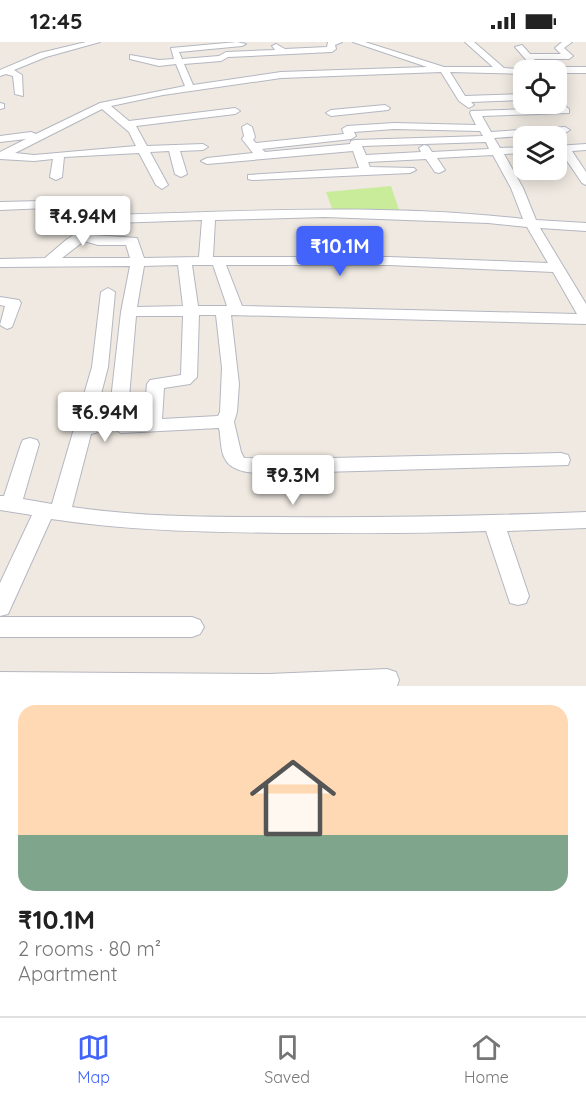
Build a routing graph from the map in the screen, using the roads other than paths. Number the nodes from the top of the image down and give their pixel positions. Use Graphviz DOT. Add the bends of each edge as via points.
graph roads {
  1 [pos="96,42"];
  2 [pos="272,42"];
  3 [pos="357,42"];
  4 [pos="469,42"];
  5 [pos="568,42"];
  6 [pos="255,43"];
  7 [pos="215,44"];
  8 [pos="519,47"];
  9 [pos="283,52"];
  10 [pos="226,55"];
  11 [pos="244,55"];
  12 [pos="133,57"];
  13 [pos="528,57"];
  14 [pos="199,58"];
  15 [pos="339,58"];
  16 [pos="531,60"];
  17 [pos="177,61"];
  18 [pos="253,62"];
  19 [pos="262,69"];
  20 [pos="5,70"];
  21 [pos="444,70"];
  22 [pos="501,70"];
  23 [pos="567,70"];
  24 [pos="586,70"];
  25 [pos="513,71"];
  26 [pos="252,73"];
  27 [pos="196,74"];
  28 [pos="271,77"];
  29 [pos="185,89"];
  30 [pos="20,94"];
  31 [pos="513,97"];
  32 [pos="462,99"];
  33 [pos="190,102"];
  34 [pos="103,105"];
  35 [pos="235,111"];
  36 [pos="134,112"];
  37 [pos="513,112"];
  38 [pos="475,113"];
  39 [pos="200,115"];
  40 [pos="127,124"];
  41 [pos="394,126"];
  42 [pos="247,127"];
  43 [pos="44,133"];
  44 [pos="513,136"];
  45 [pos="0,139"];
  46 [pos="491,139"];
  47 [pos="355,144"];
  48 [pos="513,146"];
  49 [pos="203,147"];
  50 [pos="253,147"];
  51 [pos="424,147"];
  52 [pos="585,147"];
  53 [pos="174,148"];
  54 [pos="567,148"];
  55 [pos="143,149"];
  56 [pos="1,155"];
  57 [pos="59,155"];
  58 [pos="262,156"];
  59 [pos="402,156"];
  60 [pos="567,157"];
  61 [pos="207,161"];
  62 [pos="410,170"];
  63 [pos="439,170"];
  64 [pos="366,171"];
  65 [pos="181,174"];
  66 [pos="56,177"];
  67 [pos="252,177"];
  68 [pos="586,181"];
  69 [pos="416,184"];
  70 [pos="162,186"];
  71 [pos="43,205"];
  72 [pos="0,206"];
  73 [pos="209,218"];
  74 [pos="531,225"];
  75 [pos="586,227"];
  76 [pos="83,236"];
  77 [pos="184,261"];
  78 [pos="212,261"];
  79 [pos="49,262"];
  80 [pos="138,262"];
  81 [pos="0,263"];
  82 [pos="555,268"];
  83 [pos="108,292"];
  84 [pos="0,301"];
  85 [pos="230,311"];
  86 [pos="129,312"];
  87 [pos="191,312"];
  88 [pos="586,317"];
  89 [pos="7,324"];
  90 [pos="118,421"];
  91 [pos="225,422"];
  92 [pos="153,426"];
  93 [pos="82,430"];
  94 [pos="30,444"];
  95 [pos="561,460"];
  96 [pos="6,503"];
  97 [pos="52,511"];
  98 [pos="586,520"];
  99 [pos="494,523"];
  100 [pos="518,596"];
  101 [pos="0,607"];
  102 [pos="0,627"];
  103 [pos="192,627"];
  104 [pos="387,680"];
  105 [pos="0,683"];
  1 -- 20 [label="street" via="43,55"];
  2 -- 9 [label="street"];
  3 -- 21 [label="street"];
  4 -- 22 [label="street"];
  5 -- 13 [label="street" via="560,48 569,56"];
  6 -- 7 [label="street"];
  7 -- 10 [label="street"];
  7 -- 17 [label="street" via="174,50"];
  8 -- 13 [label="street"];
  9 -- 11 [label="street"];
  9 -- 15 [label="street" via="326,51 332,49 331,44"];
  10 -- 11 [label="street"];
  10 -- 14 [label="street"];
  11 -- 18 [label="street"];
  12 -- 17 [label="street" via="155,63"];
  13 -- 16 [label="street"];
  14 -- 17 [label="street"];
  14 -- 27 [label="street"];
  15 -- 21 [label="street"];
  15 -- 28 [label="street"];
  17 -- 27 [label="street"];
  19 -- 28 [label="street"];
  20 -- 30 [label="street" via="17,75"];
  21 -- 22 [label="street"];
  21 -- 32 [label="street"];
  22 -- 25 [label="street"];
  23 -- 24 [label="street"];
  26 -- 27 [label="street"];
  27 -- 29 [label="street"];
  28 -- 29 [label="street"];
  29 -- 33 [label="street"];
  29 -- 34 [label="street"];
  31 -- 32 [label="street"];
  32 -- 38 [label="street"];
  34 -- 40 [label="street"];
  34 -- 43 [label="street"];
  35 -- 39 [label="street"];
  36 -- 39 [label="street" via="192,108"];
  37 -- 38 [label="street"];
  38 -- 46 [label="street"];
  39 -- 40 [label="street"];
  40 -- 55 [label="street"];
  41 -- 46 [label="street"];
  41 -- 47 [label="street"];
  41 -- 47 [label="street" via="384,106 335,116"];
  42 -- 50 [label="street" via="247,139"];
  43 -- 45 [label="street"];
  43 -- 56 [label="street"];
  44 -- 46 [label="street"];
  46 -- 48 [label="street"];
  46 -- 51 [label="street"];
  46 -- 51 [label="street"];
  46 -- 74 [label="street"];
  47 -- 50 [label="street"];
  47 -- 51 [label="street"];
  47 -- 58 [label="street"];
  47 -- 59 [label="street"];
  47 -- 64 [label="street"];
  49 -- 53 [label="street"];
  50 -- 58 [label="street"];
  51 -- 59 [label="street"];
  51 -- 63 [label="street"];
  52 -- 54 [label="street"];
  53 -- 55 [label="street"];
  53 -- 65 [label="street"];
  55 -- 57 [label="street"];
  55 -- 70 [label="street"];
  56 -- 57 [label="street"];
  57 -- 66 [label="street"];
  58 -- 61 [label="street"];
  59 -- 62 [label="street"];
  60 -- 68 [label="street"];
  62 -- 64 [label="street"];
  62 -- 69 [label="street"];
  64 -- 67 [label="street"];
  71 -- 72 [label="street"];
  73 -- 74 [label="street" via="325,213 488,219"];
  73 -- 76 [label="street" via="112,219"];
  73 -- 78 [label="street" via="206,235"];
  74 -- 75 [label="street"];
  74 -- 82 [label="street"];
  76 -- 79 [label="street"];
  76 -- 80 [label="street" via="98,241 132,241"];
  77 -- 78 [label="street"];
  77 -- 80 [label="street"];
  77 -- 87 [label="street"];
  78 -- 82 [label="street" via="388,261"];
  78 -- 85 [label="street"];
  79 -- 80 [label="street"];
  79 -- 81 [label="street"];
  80 -- 86 [label="street"];
  82 -- 88 [label="street"];
  83 -- 93 [label="street" via="100,367"];
  84 -- 89 [label="street" via="14,303"];
  85 -- 87 [label="street"];
  85 -- 88 [label="street"];
  85 -- 91 [label="street" via="231,403"];
  86 -- 87 [label="street"];
  86 -- 90 [label="street"];
  87 -- 92 [label="street" via="189,377 156,384"];
  90 -- 92 [label="street" via="118,425 128,428"];
  90 -- 93 [label="street"];
  91 -- 92 [label="street"];
  91 -- 95 [label="street" via="232,457 241,464"];
  93 -- 97 [label="street"];
  94 -- 96 [label="street"];
  96 -- 97 [label="street"];
  97 -- 99 [label="street" via="166,524"];
  97 -- 101 [label="street"];
  98 -- 99 [label="street"];
  99 -- 100 [label="street"];
  102 -- 103 [label="street"];
  104 -- 105 [label="street" via="269,685"];
}
